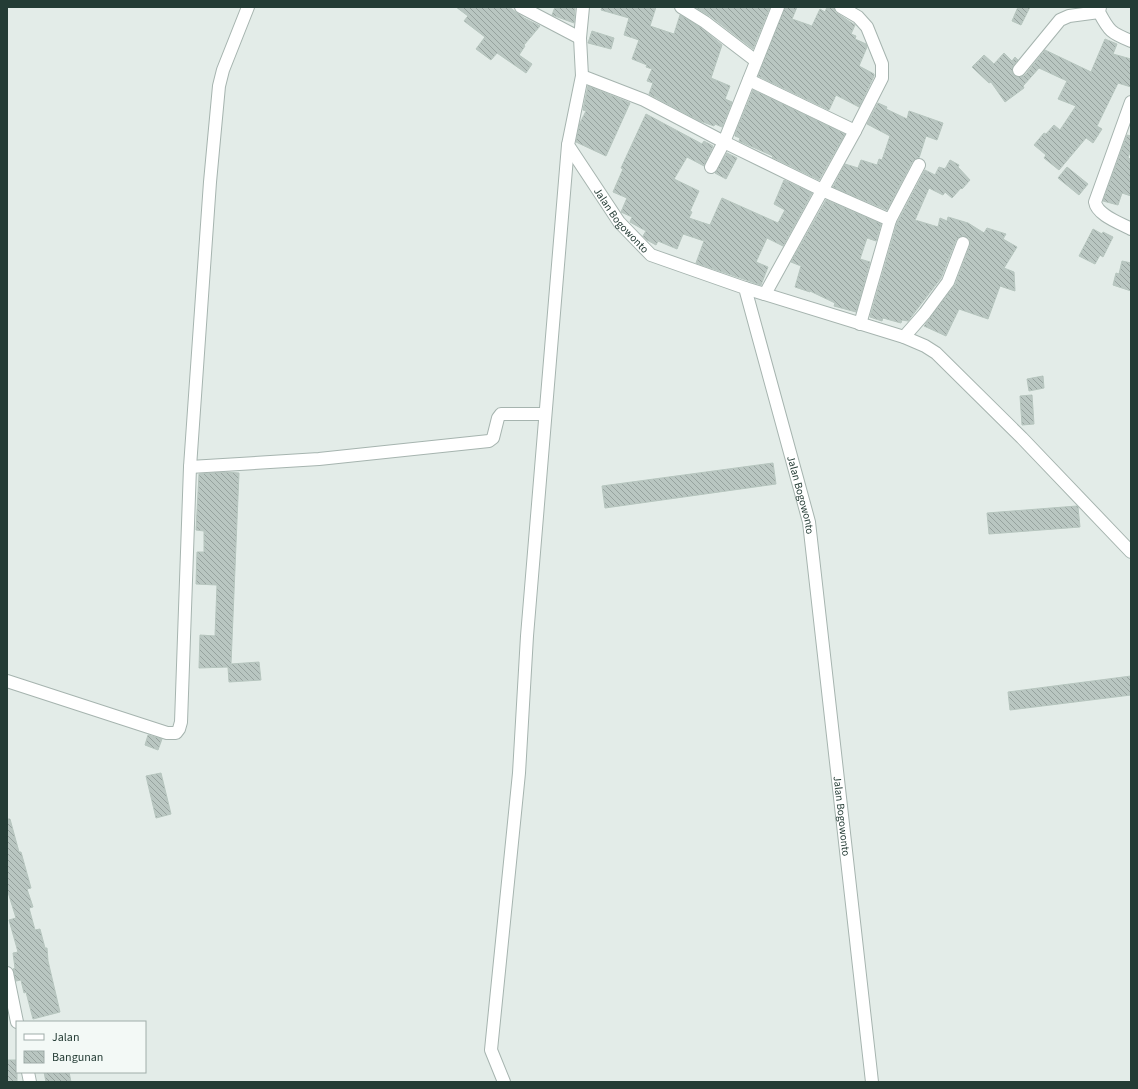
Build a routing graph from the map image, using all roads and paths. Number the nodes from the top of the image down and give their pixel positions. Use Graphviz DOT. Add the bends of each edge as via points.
graph roads {
  1 [pos="248,7"];
  2 [pos="521,7"];
  3 [pos="584,7"];
  4 [pos="681,7"];
  5 [pos="778,7"];
  6 [pos="840,7"];
  7 [pos="1099,9"];
  8 [pos="580,38"];
  9 [pos="1131,41"];
  10 [pos="756,61"];
  11 [pos="1019,70"];
  12 [pos="582,76"];
  13 [pos="749,80"];
  14 [pos="1131,102"];
  15 [pos="855,131"];
  16 [pos="724,142"];
  17 [pos="568,145"];
  18 [pos="919,165"];
  19 [pos="711,167"];
  20 [pos="822,190"];
  21 [pos="890,220"];
  22 [pos="1131,228"];
  23 [pos="963,243"];
  24 [pos="745,288"];
  25 [pos="765,294"];
  26 [pos="860,324"];
  27 [pos="904,338"];
  28 [pos="546,414"];
  29 [pos="190,467"];
  30 [pos="1131,552"];
  31 [pos="7,681"];
  32 [pos="7,973"];
  33 [pos="17,1021"];
  34 [pos="504,1082"];
  35 [pos="872,1082"];
  1 -- 29 [label="street" via="219,86"];
  2 -- 8 [label="street"];
  3 -- 8 [label="street"];
  4 -- 10 [label="street"];
  5 -- 10 [label="street"];
  6 -- 15 [label="street" via="865,23 882,64 882,78"];
  7 -- 9 [label="street" via="1107,28"];
  7 -- 11 [label="street" via="1060,20"];
  8 -- 12 [label="street"];
  10 -- 13 [label="street"];
  12 -- 16 [label="street" via="644,100"];
  12 -- 17 [label="street"];
  13 -- 15 [label="street"];
  13 -- 16 [label="street"];
  14 -- 22 [label="street" via="1095,202 1100,212"];
  15 -- 20 [label="street"];
  16 -- 19 [label="street"];
  16 -- 20 [label="street"];
  17 -- 24 [label="street, Jalan Bogowonto" via="619,222 645,250 657,258"];
  17 -- 28 [label="street"];
  18 -- 21 [label="street"];
  20 -- 21 [label="street"];
  20 -- 25 [label="street"];
  21 -- 26 [label="street"];
  23 -- 27 [label="street" via="948,282"];
  24 -- 25 [label="street"];
  24 -- 35 [label="street, Jalan Bogowonto" via="809,522"];
  25 -- 26 [label="street"];
  26 -- 27 [label="street"];
  27 -- 30 [label="street" via="925,346 949,365"];
  28 -- 29 [label="street" via="501,414 494,437 489,441 319,459"];
  28 -- 34 [label="street" via="527,636 519,773 492,1050"];
  29 -- 31 [label="street" via="182,708 177,732 167,733"];
  32 -- 33 [label="street"];
}
